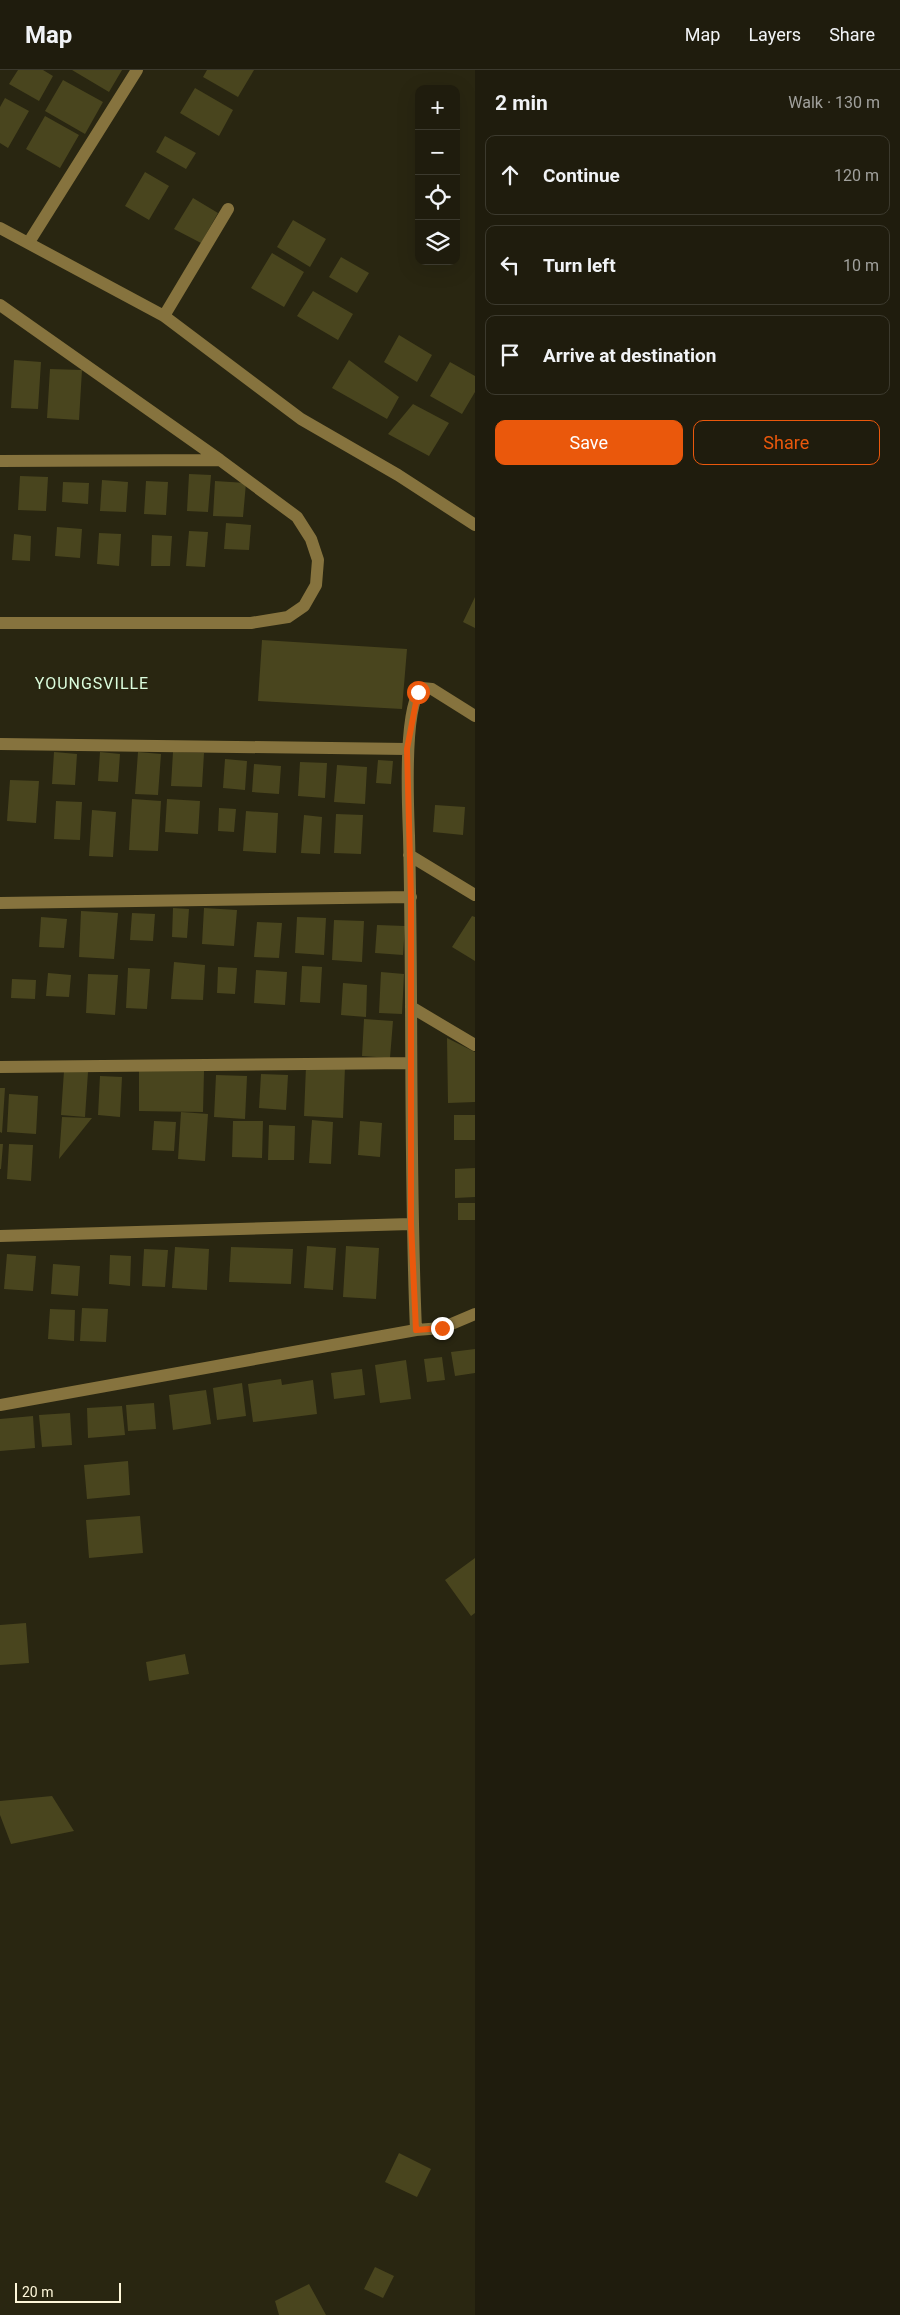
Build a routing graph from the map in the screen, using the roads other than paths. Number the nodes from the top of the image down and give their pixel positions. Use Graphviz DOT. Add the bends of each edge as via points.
graph roads {
  1 [pos="136,70"];
  2 [pos="228,209"];
  3 [pos="0,228"];
  4 [pos="29,242"];
  5 [pos="0,304"];
  6 [pos="164,316"];
  7 [pos="220,460"];
  8 [pos="0,461"];
  9 [pos="475,525"];
  10 [pos="0,623"];
  11 [pos="475,716"];
  12 [pos="0,744"];
  13 [pos="407,749"];
  14 [pos="409,855"];
  15 [pos="475,895"];
  16 [pos="411,897"];
  17 [pos="0,903"];
  18 [pos="411,1007"];
  19 [pos="475,1045"];
  20 [pos="411,1063"];
  21 [pos="0,1067"];
  22 [pos="411,1224"];
  23 [pos="0,1236"];
  24 [pos="475,1314"];
  25 [pos="416,1330"];
  26 [pos="0,1405"];
  1 -- 4 [label="street"];
  2 -- 6 [label="street"];
  3 -- 4 [label="street"];
  4 -- 6 [label="street"];
  5 -- 7 [label="street"];
  6 -- 9 [label="street" via="301,420 398,475"];
  7 -- 8 [label="street"];
  7 -- 10 [label="street" via="297,517 311,539 318,560 316,585 304,606 288,616 251,623"];
  11 -- 13 [label="street" via="432,689 422,688 416,696"];
  12 -- 13 [label="street"];
  13 -- 14 [label="street"];
  14 -- 15 [label="street"];
  14 -- 16 [label="street"];
  16 -- 17 [label="street"];
  16 -- 18 [label="street"];
  18 -- 19 [label="street"];
  18 -- 20 [label="street"];
  20 -- 21 [label="street"];
  20 -- 22 [label="street"];
  22 -- 23 [label="street"];
  22 -- 25 [label="street"];
  24 -- 25 [label="street" via="442,1328"];
  25 -- 26 [label="street"];
}
